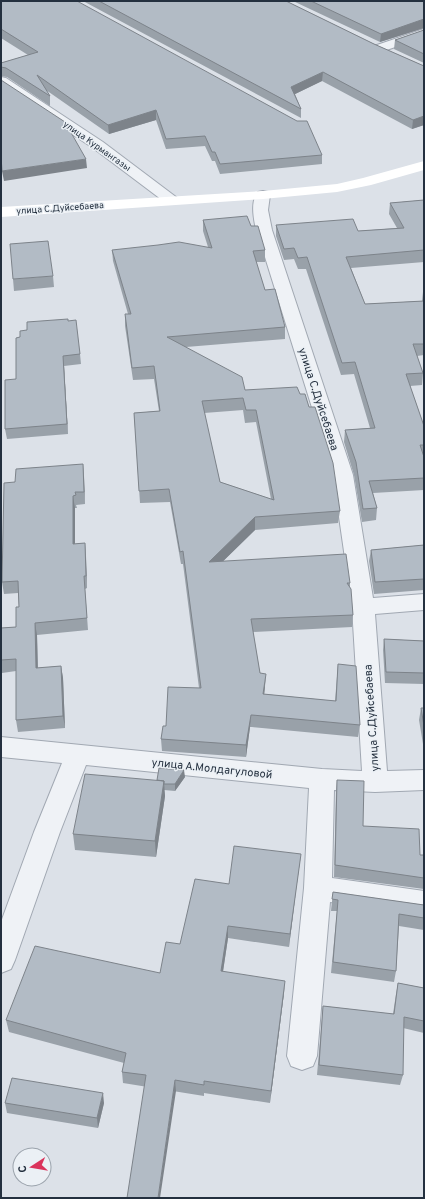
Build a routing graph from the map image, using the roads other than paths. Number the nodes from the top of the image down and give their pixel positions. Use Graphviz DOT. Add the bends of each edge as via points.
graph roads {
  1 [pos="424,33"];
  2 [pos="364,42"];
  3 [pos="378,49"];
  4 [pos="398,58"];
  5 [pos="1,81"];
  6 [pos="424,165"];
  7 [pos="263,195"];
  8 [pos="171,200"];
  9 [pos="1,212"];
  10 [pos="424,602"];
  11 [pos="363,607"];
  12 [pos="1,746"];
  13 [pos="78,754"];
  14 [pos="322,779"];
  15 [pos="424,780"];
  16 [pos="375,782"];
  17 [pos="318,888"];
  18 [pos="424,903"];
  19 [pos="1,960"];
  20 [pos="302,1056"];
  1 -- 3 [label="street"];
  2 -- 3 [label="street"];
  3 -- 4 [label="street"];
  5 -- 8 [label="street, улица Курмангазы" via="98,145"];
  6 -- 7 [label="street, улица С.Дуйсебаева" via="337,188"];
  7 -- 8 [label="street, улица С.Дуйсебаева"];
  7 -- 11 [label="street, улица С.Дуйсебаева" via="260,216 343,475"];
  8 -- 9 [label="street, улица С.Дуйсебаева"];
  10 -- 11 [label="street"];
  11 -- 16 [label="street, улица С.Дуйсебаева"];
  12 -- 13 [label="street, улица А.Молдагуловой"];
  13 -- 14 [label="street, улица А.Молдагуловой"];
  13 -- 19 [label="street"];
  14 -- 16 [label="street, улица А.Молдагуловой"];
  14 -- 17 [label="street"];
  15 -- 16 [label="street, улица А.Молдагуловой"];
  17 -- 18 [label="street"];
  17 -- 20 [label="street"];
}
